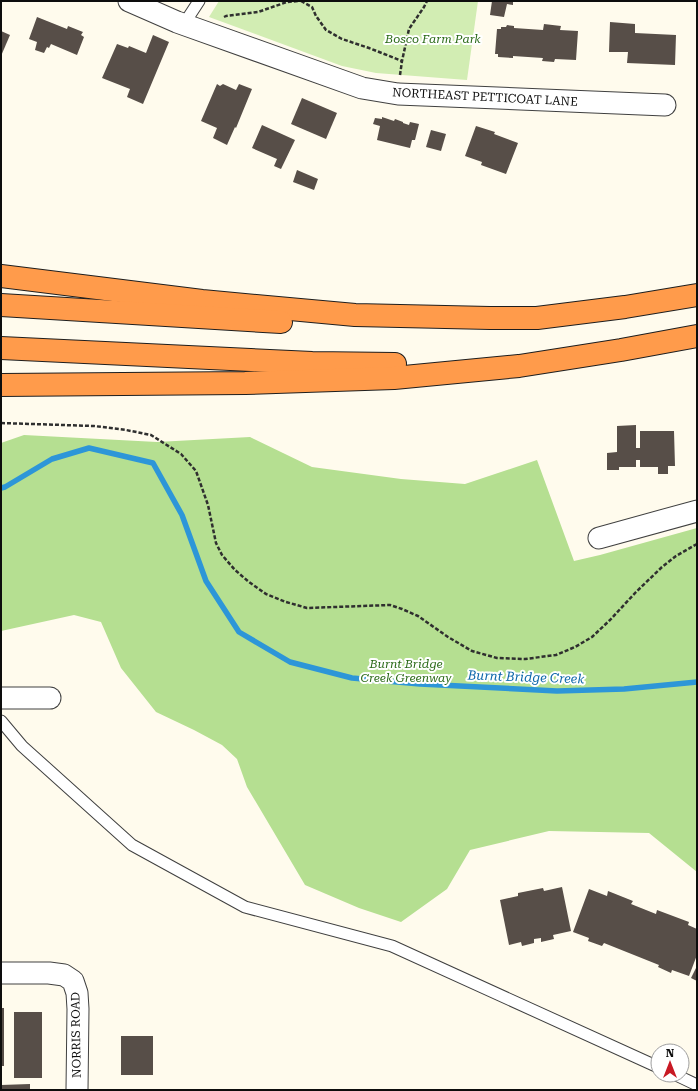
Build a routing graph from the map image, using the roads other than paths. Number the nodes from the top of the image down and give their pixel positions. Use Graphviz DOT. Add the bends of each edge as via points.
graph roads {
  1 [pos="129,1"];
  2 [pos="199,1"];
  3 [pos="184,24"];
  4 [pos="665,105"];
  5 [pos="1,276"];
  6 [pos="697,295"];
  7 [pos="1,305"];
  8 [pos="490,318"];
  9 [pos="697,335"];
  10 [pos="1,348"];
  11 [pos="1,384"];
  12 [pos="697,511"];
  13 [pos="599,538"];
  14 [pos="1,698"];
  15 [pos="50,698"];
  16 [pos="1,721"];
  17 [pos="1,973"];
  18 [pos="650,1063"];
  19 [pos="77,1090"];
  1 -- 3 [label="street, NORTHEAST PETTICOAT LANE"];
  2 -- 3 [label="lane"];
  3 -- 4 [label="street, NORTHEAST PETTICOAT LANE" via="362,88 398,94"];
  5 -- 8 [label="highway" via="202,301 355,315"];
  6 -- 8 [label="highway" via="537,318"];
  7 -- 8 [label="highway" via="358,326"];
  9 -- 10 [label="highway" via="519,360 422,364 312,363"];
  9 -- 11 [label="highway" via="519,366 394,378 245,383"];
  12 -- 13 [label="street"];
  14 -- 15 [label="street"];
  16 -- 18 [label="lane" via="22,746 132,845 245,907 392,946"];
  17 -- 19 [label="street, NORRIS ROAD" via="49,973 64,975 74,981 78,1009"];
}
